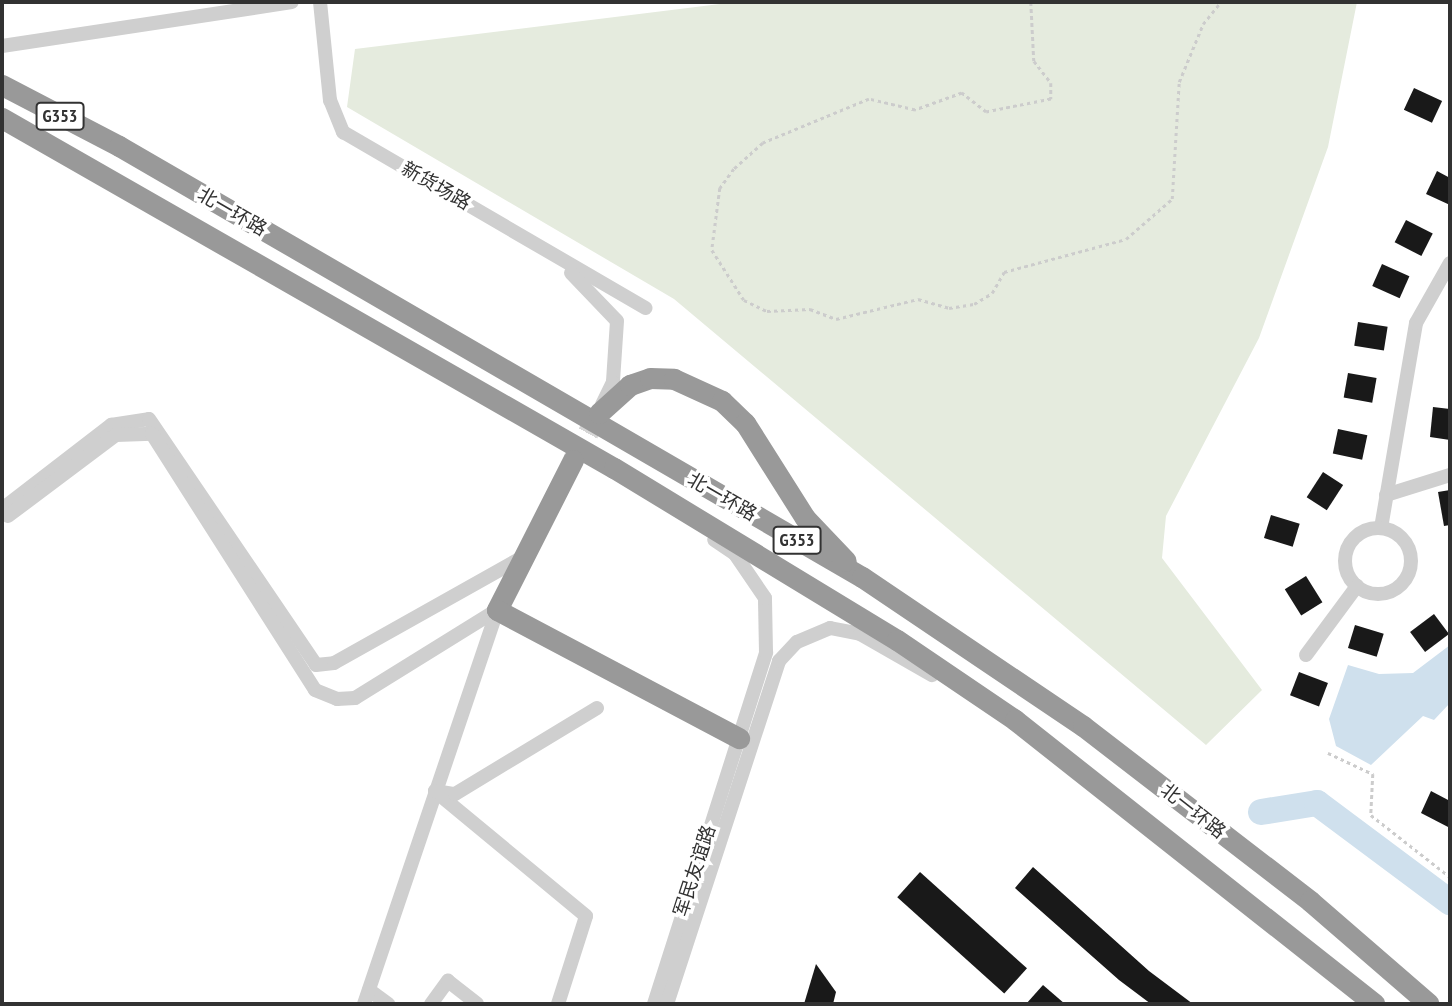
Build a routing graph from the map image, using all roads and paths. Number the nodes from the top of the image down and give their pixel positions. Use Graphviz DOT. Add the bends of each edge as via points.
graph roads {
  1 [pos="292,2"];
  2 [pos="320,2"];
  3 [pos="1031,2"];
  4 [pos="1221,2"];
  5 [pos="2,46"];
  6 [pos="2,85"];
  7 [pos="2,118"];
  8 [pos="510,229"];
  9 [pos="1450,263"];
  10 [pos="645,308"];
  11 [pos="599,413"];
  12 [pos="573,460"];
  13 [pos="614,468"];
  14 [pos="1450,475"];
  15 [pos="1386,495"];
  16 [pos="2,510"];
  17 [pos="1381,528"];
  18 [pos="525,555"];
  19 [pos="862,577"];
  20 [pos="1357,586"];
  21 [pos="497,610"];
  22 [pos="1306,655"];
  23 [pos="597,708"];
  24 [pos="1015,720"];
  25 [pos="745,742"];
  26 [pos="1328,753"];
  27 [pos="435,792"];
  28 [pos="1450,877"];
  29 [pos="369,990"];
  30 [pos="364,1004"];
  31 [pos="388,1004"];
  32 [pos="431,1004"];
  33 [pos="477,1004"];
  34 [pos="558,1004"];
  35 [pos="654,1004"];
  36 [pos="667,1004"];
  37 [pos="1374,1004"];
  38 [pos="1429,1004"];
  1 -- 5 [label="street"];
  2 -- 8 [label="street, 新货场路" via="330,100 343,132"];
  3 -- 4 [label="path" via="1034,61 1051,83 1051,99 986,112 962,93 915,110 869,99 764,143 734,169 720,188 712,250 744,300 767,311 810,309 836,319 918,299 949,308 992,293 1004,272 1126,239 1172,199 1180,82 1203,24"];
  6 -- 19 [label="highway, 北一环路 / G353" via="119,146"];
  7 -- 13 [label="highway, 北一环路 / G353"];
  8 -- 10 [label="street, 新货场路"];
  8 -- 11 [label="street" via="596,293 617,321 613,382"];
  9 -- 15 [label="street" via="1416,323"];
  11 -- 19 [label="highway" via="630,385 650,378 674,379 722,401 745,423 805,518"];
  12 -- 18 [label="highway"];
  13 -- 24 [label="highway, 北一环路 / G353" via="803,581"];
  13 -- 25 [label="street" via="734,554 765,598 766,652"];
  14 -- 15 [label="street"];
  15 -- 17 [label="street"];
  16 -- 18 [label="street" via="111,425 149,419 316,665 334,663"];
  16 -- 21 [label="street" via="8,517 116,435 152,434 315,690 337,699 355,698"];
  17 -- 20 [label="street" via="1359,534 1348,549 1346,568"];
  17 -- 20 [label="street" via="1409,548 1410,572 1389,593"];
  18 -- 21 [label="highway"];
  19 -- 38 [label="highway, 北一环路 / G353" via="1083,726 1310,901"];
  20 -- 22 [label="street"];
  21 -- 25 [label="highway"];
  21 -- 27 [label="street"];
  23 -- 27 [label="street" via="456,794"];
  24 -- 25 [label="street" via="860,634 830,628 797,642 779,661"];
  24 -- 37 [label="highway, 北一环路 / G353"];
  25 -- 35 [label="street, 军民友谊路"];
  25 -- 36 [label="street, 军民友谊路"];
  26 -- 28 [label="path" via="1373,774 1371,816"];
  27 -- 29 [label="street"];
  27 -- 34 [label="street" via="586,916"];
  29 -- 30 [label="street"];
  29 -- 31 [label="street"];
  32 -- 33 [label="street" via="448,981"];
}
